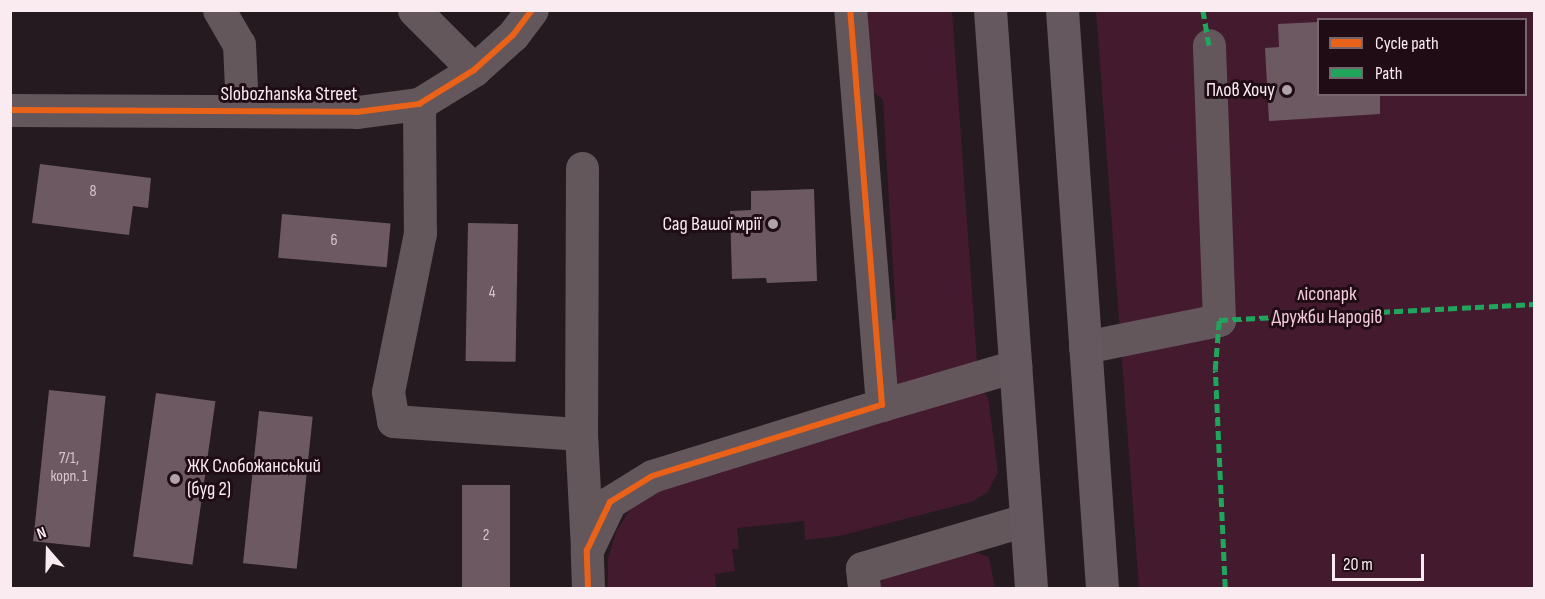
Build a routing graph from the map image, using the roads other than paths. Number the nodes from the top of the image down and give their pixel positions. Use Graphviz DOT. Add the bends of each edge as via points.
graph roads {
  1 [pos="219,10"];
  2 [pos="414,10"];
  3 [pos="532,10"];
  4 [pos="850,10"];
  5 [pos="990,10"];
  6 [pos="1062,10"];
  7 [pos="1209,45"];
  8 [pos="474,70"];
  9 [pos="419,104"];
  10 [pos="10,110"];
  11 [pos="242,111"];
  12 [pos="582,168"];
  13 [pos="1085,347"];
  14 [pos="1015,366"];
  15 [pos="882,405"];
  16 [pos="581,434"];
  17 [pos="1025,520"];
  18 [pos="587,550"];
  19 [pos="588,588"];
  20 [pos="864,588"];
  21 [pos="1030,588"];
  22 [pos="1102,588"];
  1 -- 11 [label="street" via="239,44"];
  2 -- 8 [label="street"];
  3 -- 8 [label="street, Slobozhanska Street" via="513,35"];
  4 -- 15 [label="street"];
  5 -- 14 [label="main road"];
  6 -- 13 [label="main road"];
  7 -- 13 [label="street" via="1219,320"];
  8 -- 9 [label="street, Slobozhanska Street"];
  9 -- 11 [label="street, Slobozhanska Street" via="357,112"];
  9 -- 16 [label="street" via="420,233 388,392 393,421"];
  10 -- 11 [label="street, Slobozhanska Street"];
  12 -- 16 [label="street"];
  13 -- 22 [label="main road"];
  14 -- 15 [label="street"];
  14 -- 17 [label="main road"];
  15 -- 18 [label="street" via="652,476 610,502"];
  16 -- 18 [label="street"];
  17 -- 20 [label="street" via="862,568"];
  17 -- 21 [label="main road"];
  18 -- 19 [label="street"];
}
